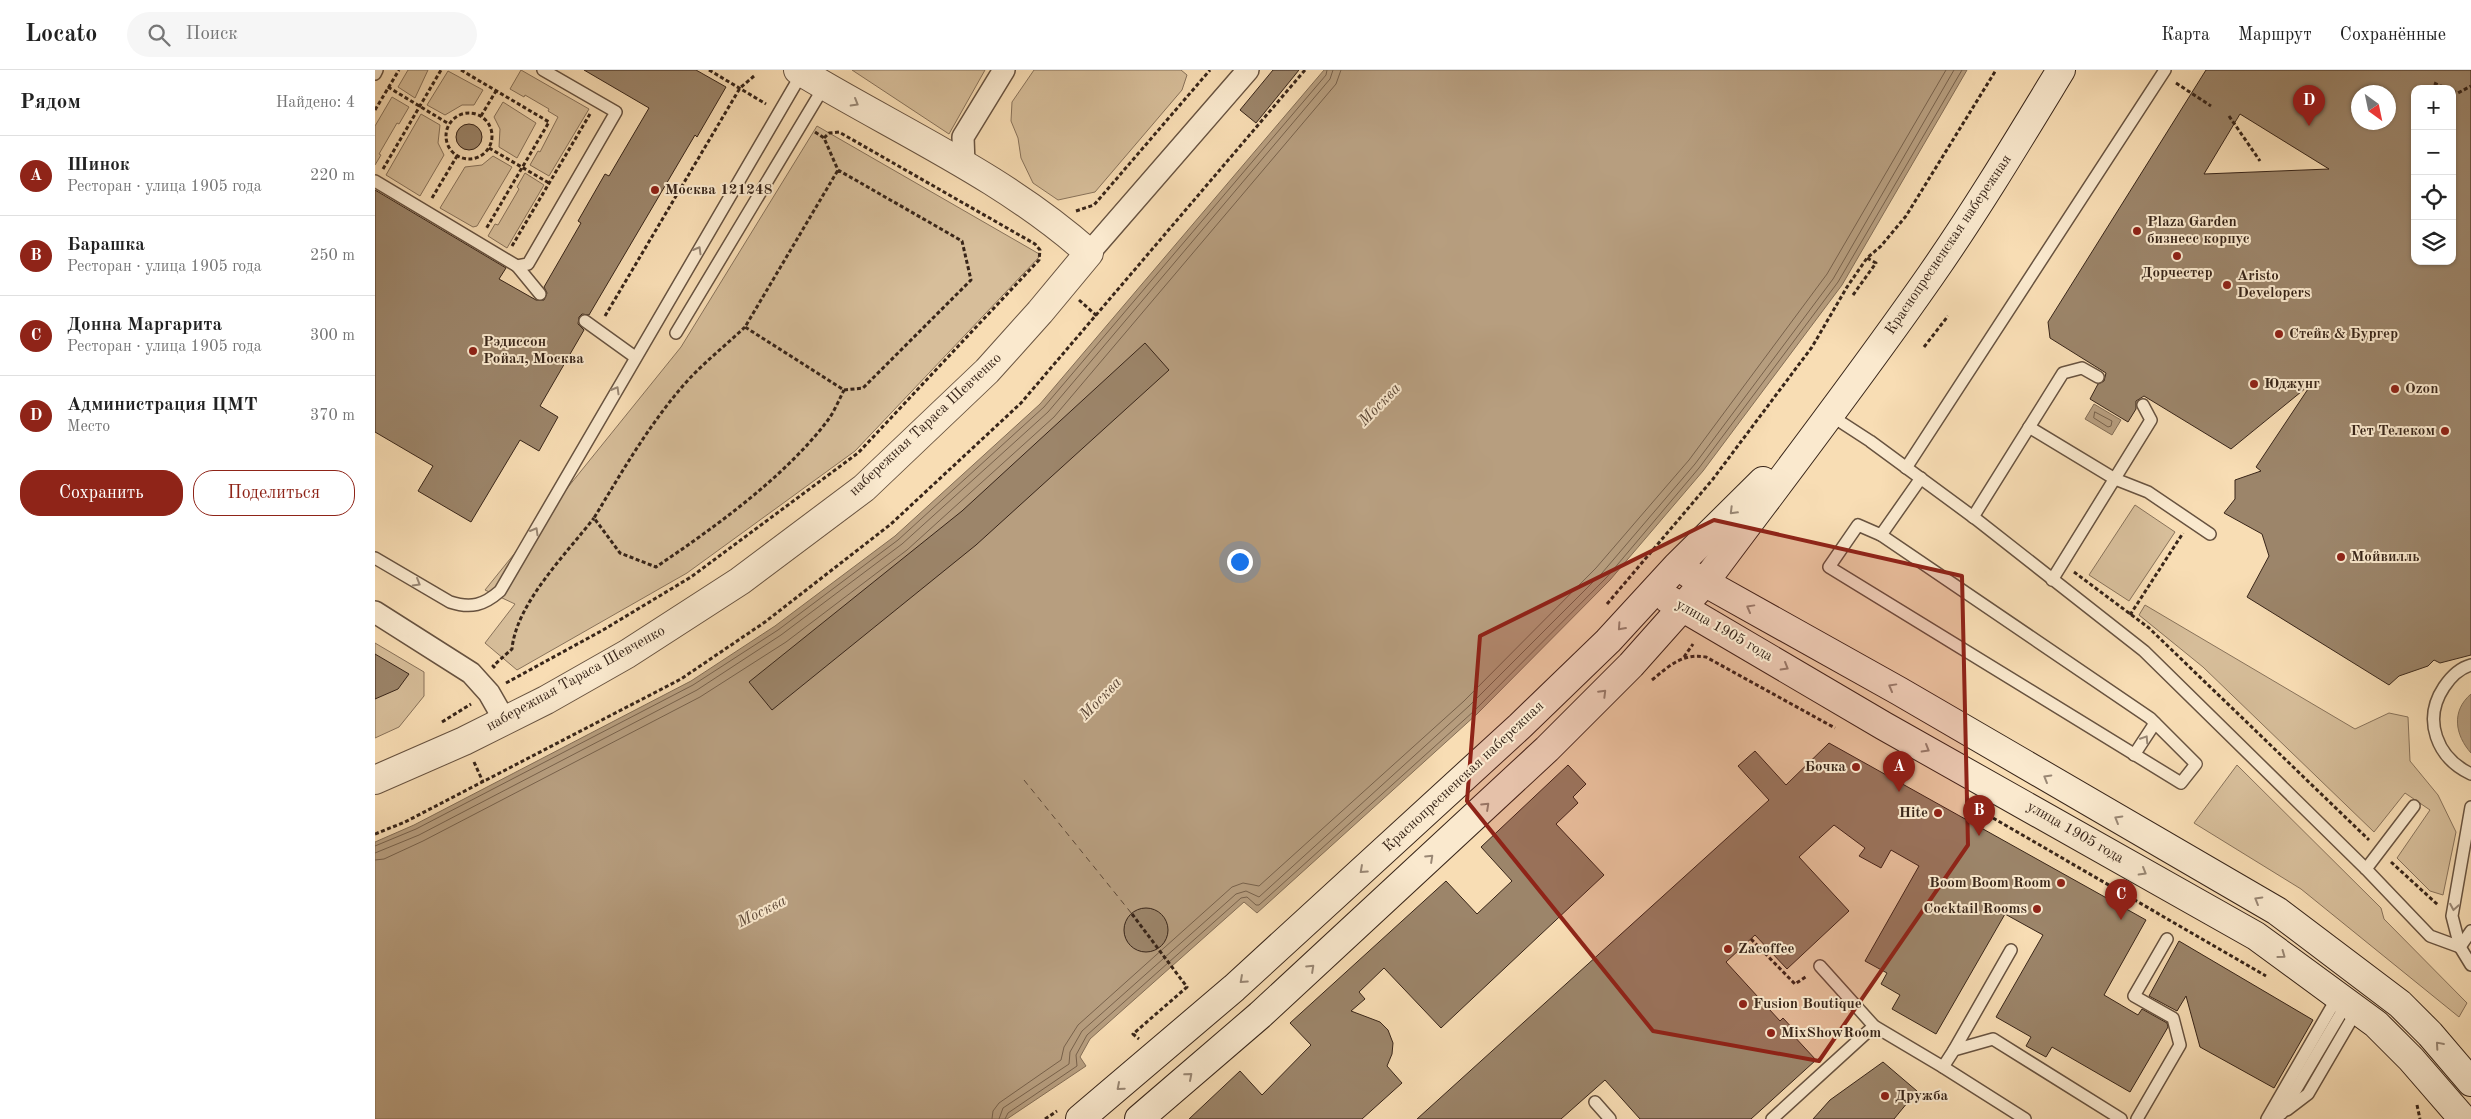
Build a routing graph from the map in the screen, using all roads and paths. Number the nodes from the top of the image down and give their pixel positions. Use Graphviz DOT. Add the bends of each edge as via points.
graph roads {
  1 [pos="377,70"];
  2 [pos="399,70"];
  3 [pos="441,70"];
  4 [pos="461,70"];
  5 [pos="543,70"];
  6 [pos="1004,70"];
  7 [pos="1210,70"];
  8 [pos="1248,70"];
  9 [pos="1996,70"];
  10 [pos="2061,70"];
  11 [pos="2164,72"];
  12 [pos="375,74"];
  13 [pos="754,76"];
  14 [pos="808,76"];
  15 [pos="2434,83"];
  16 [pos="2439,85"];
  17 [pos="2471,86"];
  18 [pos="389,87"];
  19 [pos="496,91"];
  20 [pos="2456,92"];
  21 [pos="597,101"];
  22 [pos="420,106"];
  23 [pos="2211,106"];
  24 [pos="375,110"];
  25 [pos="481,116"];
  26 [pos="2229,116"];
  27 [pos="449,124"];
  28 [pos="489,148"];
  29 [pos="457,156"];
  30 [pos="2261,160"];
  31 [pos="965,165"];
  32 [pos="522,167"];
  33 [pos="838,170"];
  34 [pos="377,179"];
  35 [pos="549,183"];
  36 [pos="428,205"];
  37 [pos="1061,228"];
  38 [pos="481,236"];
  39 [pos="505,250"];
  40 [pos="1040,250"];
  41 [pos="1089,253"];
  42 [pos="1867,258"];
  43 [pos="517,266"];
  44 [pos="540,294"];
  45 [pos="1853,295"];
  46 [pos="1948,316"];
  47 [pos="585,321"];
  48 [pos="745,327"];
  49 [pos="597,329"];
  50 [pos="676,333"];
  51 [pos="1924,348"];
  52 [pos="635,357"];
  53 [pos="2098,377"];
  54 [pos="844,390"];
  55 [pos="2143,404"];
  56 [pos="1830,415"];
  57 [pos="2029,427"];
  58 [pos="1906,468"];
  59 [pos="1921,478"];
  60 [pos="2115,479"];
  61 [pos="1973,517"];
  62 [pos="594,518"];
  63 [pos="2191,521"];
  64 [pos="2210,534"];
  65 [pos="1881,535"];
  66 [pos="375,558"];
  67 [pos="1677,566"];
  68 [pos="2051,580"];
  69 [pos="1704,583"];
  70 [pos="1654,591"];
  71 [pos="1683,607"];
  72 [pos="1603,608"];
  73 [pos="375,612"];
  74 [pos="2130,615"];
  75 [pos="1693,644"];
  76 [pos="1685,657"];
  77 [pos="1713,661"];
  78 [pos="2471,665"];
  79 [pos="497,672"];
  80 [pos="501,678"];
  81 [pos="505,721"];
  82 [pos="2155,723"];
  83 [pos="1837,729"];
  84 [pos="2134,755"];
  85 [pos="2471,774"];
  86 [pos="375,780"];
  87 [pos="2414,806"];
  88 [pos="2471,807"];
  89 [pos="1993,818"];
  90 [pos="2366,869"];
  91 [pos="1132,914"];
  92 [pos="2471,931"];
  93 [pos="1751,939"];
  94 [pos="2167,939"];
  95 [pos="2460,947"];
  96 [pos="2011,950"];
  97 [pos="2471,965"];
  98 [pos="1820,966"];
  99 [pos="2267,976"];
  100 [pos="2347,1003"];
  101 [pos="1874,1026"];
  102 [pos="1133,1034"];
  103 [pos="1953,1050"];
  104 [pos="1943,1068"];
  105 [pos="2471,1082"];
  106 [pos="2415,1101"];
  107 [pos="1595,1102"];
  108 [pos="1070,1114"];
  109 [pos="2278,1116"];
  110 [pos="1045,1119"];
  111 [pos="1139,1119"];
  112 [pos="1610,1119"];
  113 [pos="1772,1119"];
  114 [pos="2025,1119"];
  115 [pos="2121,1119"];
  116 [pos="2137,1119"];
  117 [pos="2267,1119"];
  118 [pos="2420,1119"];
  119 [pos="2463,1119"];
  1 -- 12 [label="lane"];
  2 -- 18 [label="path"];
  3 -- 22 [label="path"];
  4 -- 19 [label="path"];
  5 -- 21 [label="lane"];
  6 -- 31 [label="street" via="963,137"];
  7 -- 37 [label="path" via="1094,205 1076,211"];
  8 -- 41 [label="street, набережная Тараса Шевченко"];
  9 -- 42 [label="path" via="1906,216"];
  10 -- 56 [label="main road, Краснопресненская набережная" via="1932,274"];
  11 -- 23 [label="path"];
  11 -- 58 [label="lane"];
  13 -- 49 [label="path" via="739,88"];
  14 -- 31 [label="main road, one-way"];
  14 -- 50 [label="lane"];
  52 -- 14 [label="lane, one-way"];
  15 -- 16 [label="path"];
  17 -- 20 [label="path"];
  18 -- 22 [label="path"];
  18 -- 24 [label="path"];
  19 -- 25 [label="path"];
  19 -- 32 [label="path" via="549,122"];
  21 -- 35 [label="path"];
  21 -- 43 [label="lane" via="616,112 529,264"];
  22 -- 27 [label="path"];
  22 -- 34 [label="path"];
  25 -- 27 [label="path" via="464,114"];
  25 -- 28 [label="path" via="492,130"];
  26 -- 30 [label="path"];
  27 -- 29 [label="path" via="447,141"];
  28 -- 29 [label="path" via="475,158"];
  28 -- 32 [label="path"];
  29 -- 36 [label="path"];
  31 -- 37 [label="main road"];
  32 -- 35 [label="path"];
  32 -- 38 [label="path"];
  33 -- 40 [label="path" via="824,138 834,131 1035,244"];
  33 -- 48 [label="path"];
  33 -- 54 [label="path" via="962,241 971,280 863,388"];
  34 -- 43 [label="lane"];
  35 -- 39 [label="path" via="511,248"];
  37 -- 40 [label="path"];
  37 -- 41 [label="main road"];
  40 -- 80 [label="path" via="1035,267 858,453 691,578 521,676 504,684"];
  41 -- 81 [label="main road, набережная Тараса Шевченко" via="987,371 864,488 708,602 627,654"];
  42 -- 45 [label="path" via="1876,263"];
  42 -- 72 [label="path" via="1813,348 1713,479"];
  43 -- 44 [label="lane"];
  46 -- 51 [label="path"];
  47 -- 49 [label="lane"];
  48 -- 54 [label="path"];
  48 -- 62 [label="path" via="690,379 658,418"];
  49 -- 52 [label="lane"];
  66 -- 52 [label="lane, one-way" via="451,602 477,606 489,600 500,591"];
  53 -- 57 [label="lane" via="2082,368 2063,372"];
  54 -- 62 [label="path" via="829,419 797,457 697,540 656,567 620,554"];
  55 -- 60 [label="lane" via="2151,420"];
  56 -- 58 [label="lane"];
  56 -- 67 [label="main road, Краснопресненская набережная, one-way"];
  56 -- 69 [label="main road, Краснопресненская набережная"];
  57 -- 60 [label="lane"];
  57 -- 61 [label="lane"];
  58 -- 59 [label="lane"];
  59 -- 61 [label="lane"];
  59 -- 65 [label="lane"];
  60 -- 63 [label="lane" via="2148,492"];
  60 -- 68 [label="lane"];
  61 -- 68 [label="lane"];
  62 -- 79 [label="path" via="526,608 513,636 512,649 493,666"];
  63 -- 64 [label="lane"];
  63 -- 74 [label="path"];
  65 -- 82 [label="lane"];
  65 -- 84 [label="lane" via="1858,525 1829,567"];
  67 -- 69 [label="main road"];
  67 -- 70 [label="main road, Краснопресненская набережная"];
  68 -- 90 [label="lane" via="2144,651"];
  69 -- 71 [label="main road, Краснопресненская набережная"];
  105 -- 69 [label="main road, one-way" via="2401,1004 2277,911 1899,691"];
  70 -- 71 [label="main road, улица 1905 года"];
  70 -- 108 [label="main road, Краснопресненская набережная, one-way" via="1608,641 1520,726 1234,988"];
  71 -- 100 [label="main road, улица 1905 года, one-way" via="1884,726 2256,936"];
  111 -- 71 [label="main road, Краснопресненская набережная, one-way" via="1260,1015 1547,749 1631,665"];
  73 -- 81 [label="street" via="471,673 489,693"];
  75 -- 76 [label="path"];
  77 -- 83 [label="path"];
  78 -- 85 [label="lane" via="2450,678 2438,696 2433,716 2435,736 2444,754 2458,768"];
  81 -- 86 [label="main road, набережная Тараса Шевченко"];
  84 -- 82 [label="lane, one-way"];
  82 -- 84 [label="lane" via="2196,764 2181,783"];
  87 -- 90 [label="lane"];
  88 -- 95 [label="lane, one-way" via="2452,916"];
  89 -- 99 [label="path"];
  90 -- 95 [label="lane" via="2430,936"];
  91 -- 102 [label="path" via="1187,987"];
  92 -- 95 [label="lane"];
  93 -- 98 [label="path" via="1795,984"];
  94 -- 116 [label="lane" via="2134,996 2173,1018 2181,1045"];
  95 -- 97 [label="lane"];
  96 -- 103 [label="lane"];
  98 -- 101 [label="lane"];
  100 -- 109 [label="lane"];
  100 -- 117 [label="lane"];
  100 -- 119 [label="main road, улица 1905 года" via="2376,1024"];
  101 -- 104 [label="lane"];
  101 -- 113 [label="lane"];
  103 -- 104 [label="lane"];
  103 -- 115 [label="lane" via="1993,1039"];
  104 -- 114 [label="lane"];
  106 -- 118 [label="path"];
  107 -- 112 [label="lane"];
  108 -- 110 [label="path"];
}
